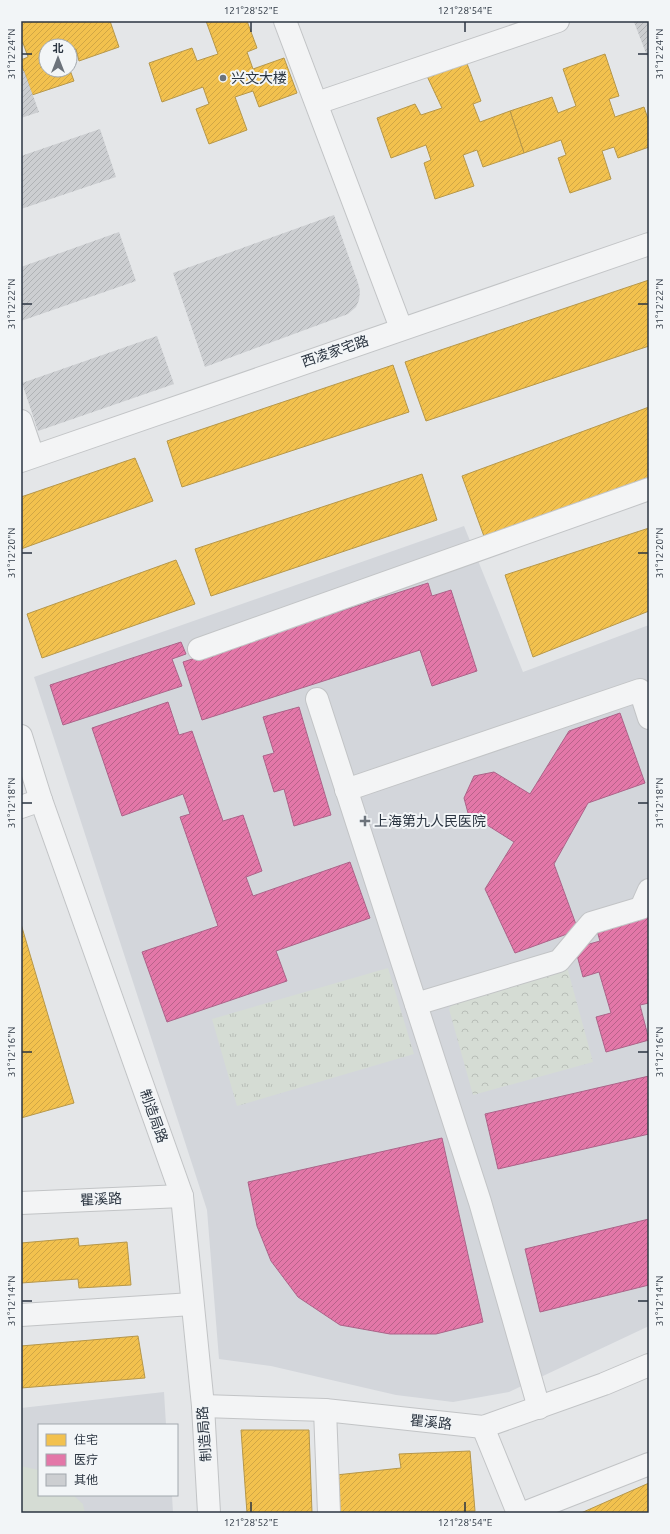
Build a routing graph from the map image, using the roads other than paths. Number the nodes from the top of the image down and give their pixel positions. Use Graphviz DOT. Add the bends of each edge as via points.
graph roads {
  1 [pos="285,21"];
  2 [pos="558,21"];
  3 [pos="317,103"];
  4 [pos="649,244"];
  5 [pos="401,328"];
  6 [pos="21,421"];
  7 [pos="27,459"];
  8 [pos="649,489"];
  9 [pos="199,649"];
  10 [pos="317,699"];
  11 [pos="649,718"];
  12 [pos="21,736"];
  13 [pos="346,790"];
  14 [pos="41,800"];
  15 [pos="21,807"];
  16 [pos="649,890"];
  17 [pos="416,1004"];
  18 [pos="182,1196"];
  19 [pos="21,1203"];
  20 [pos="192,1304"];
  21 [pos="21,1315"];
  22 [pos="649,1365"];
  23 [pos="202,1406"];
  24 [pos="538,1408"];
  25 [pos="325,1410"];
  26 [pos="483,1427"];
  27 [pos="649,1464"];
  28 [pos="210,1513"];
  29 [pos="330,1513"];
  30 [pos="518,1513"];
  31 [pos="524,1513"];
  1 -- 3 [label="street"];
  2 -- 3 [label="street"];
  3 -- 5 [label="street"];
  4 -- 5 [label="street, 西凌家宅路"];
  5 -- 7 [label="street, 西凌家宅路"];
  6 -- 7 [label="street"];
  8 -- 9 [label="street"];
  10 -- 13 [label="street"];
  11 -- 13 [label="street" via="640,690"];
  12 -- 14 [label="street, 制造局路"];
  13 -- 17 [label="street"];
  14 -- 15 [label="street"];
  14 -- 18 [label="street, 制造局路"];
  16 -- 17 [label="street" via="641,908 591,923 559,960"];
  17 -- 24 [label="street" via="480,1202"];
  18 -- 19 [label="street, 瞿溪路"];
  18 -- 20 [label="street, 制造局路"];
  20 -- 21 [label="street"];
  20 -- 23 [label="street, 制造局路"];
  22 -- 24 [label="street, 瞿溪路"];
  23 -- 25 [label="street, 瞿溪路"];
  23 -- 28 [label="street, 制造局路"];
  24 -- 26 [label="street, 瞿溪路"];
  25 -- 26 [label="street, 瞿溪路"];
  25 -- 29 [label="street"];
  26 -- 30 [label="street"];
  27 -- 31 [label="street"];
}
